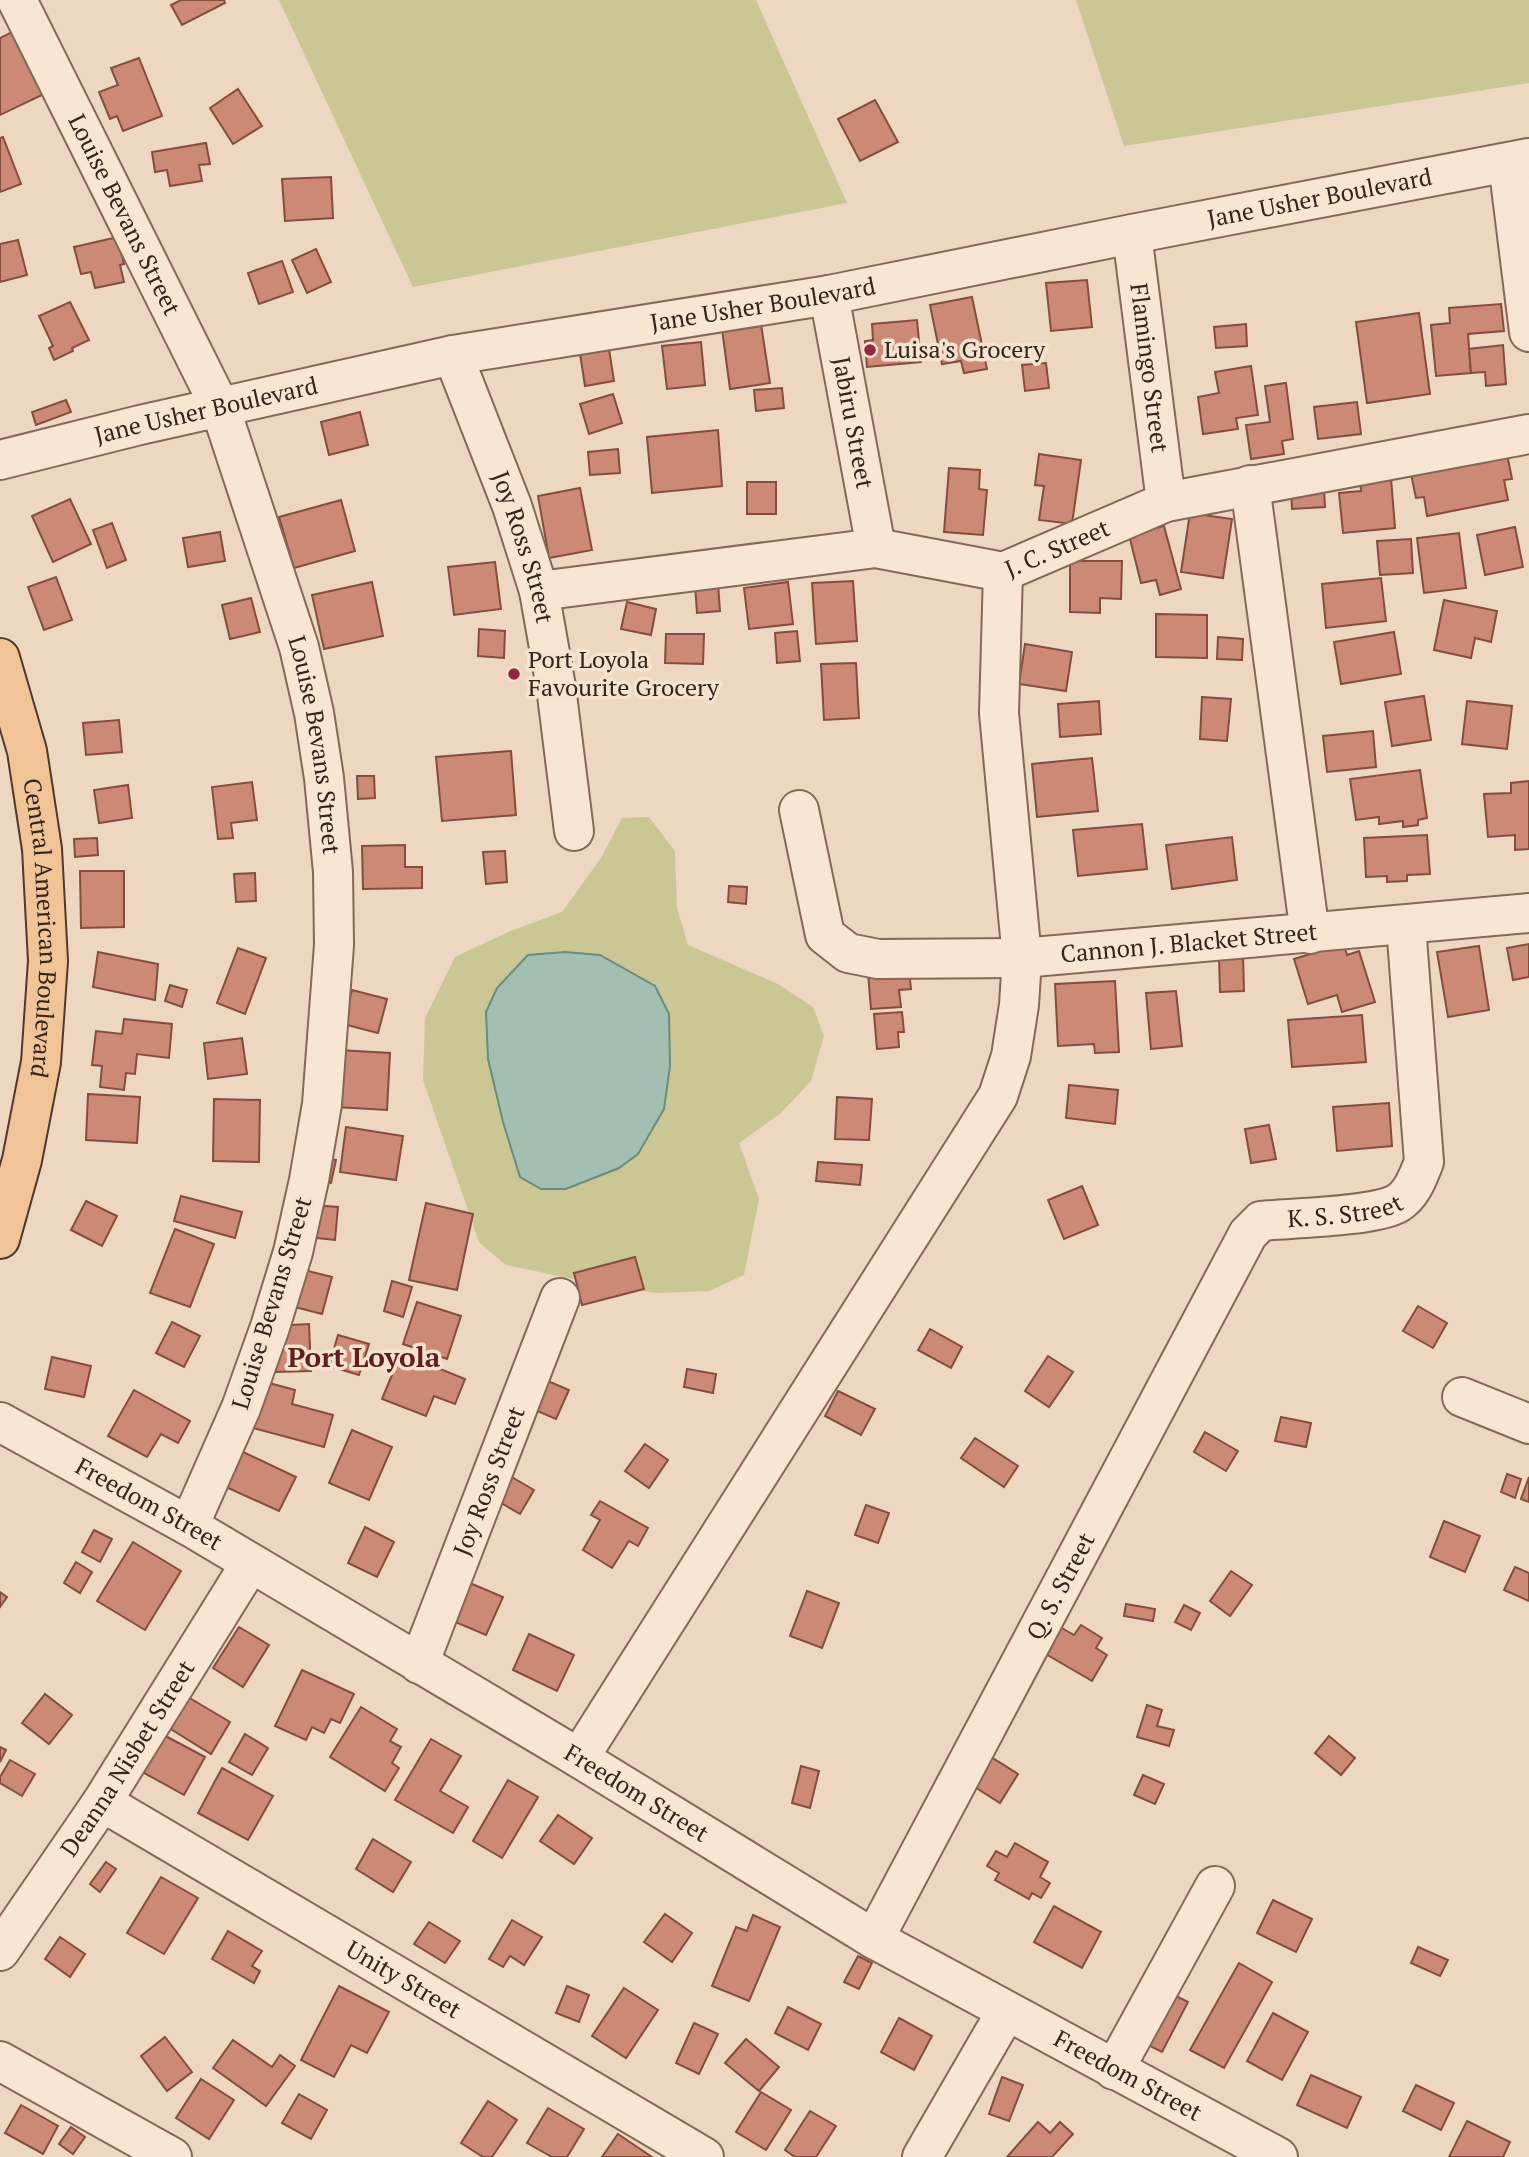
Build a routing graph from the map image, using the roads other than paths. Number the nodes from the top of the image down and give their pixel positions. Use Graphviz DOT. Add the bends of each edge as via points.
graph roads {
  1 [pos="17,0"];
  2 [pos="1518,160"];
  3 [pos="1132,234"];
  4 [pos="828,295"];
  5 [pos="1529,332"];
  6 [pos="453,355"];
  7 [pos="220,407"];
  8 [pos="1529,434"];
  9 [pos="0,460"];
  10 [pos="1250,485"];
  11 [pos="1167,502"];
  12 [pos="876,548"];
  13 [pos="1003,572"];
  14 [pos="539,591"];
  15 [pos="0,658"];
  16 [pos="799,810"];
  17 [pos="574,831"];
  18 [pos="1529,913"];
  19 [pos="1406,925"];
  20 [pos="1310,934"];
  21 [pos="1022,958"];
  22 [pos="1248,1234"];
  23 [pos="0,1239"];
  24 [pos="560,1298"];
  25 [pos="1462,1398"];
  26 [pos="0,1422"];
  27 [pos="1529,1424"];
  28 [pos="189,1526"];
  29 [pos="250,1564"];
  30 [pos="419,1664"];
  31 [pos="579,1758"];
  32 [pos="102,1802"];
  33 [pos="1215,1886"];
  34 [pos="874,1939"];
  35 [pos="0,1951"];
  36 [pos="1006,2012"];
  37 [pos="0,2061"];
  38 [pos="1114,2070"];
  39 [pos="173,2157"];
  40 [pos="705,2157"];
  41 [pos="922,2157"];
  42 [pos="1278,2157"];
  1 -- 7 [label="street, Louise Bevans Street"];
  2 -- 3 [label="street, Jane Usher Boulevard"];
  2 -- 5 [label="street"];
  3 -- 4 [label="street, Jane Usher Boulevard"];
  3 -- 11 [label="street, Flamingo Street"];
  4 -- 6 [label="street, Jane Usher Boulevard"];
  4 -- 12 [label="street, Jabiru Street"];
  6 -- 7 [label="street, Jane Usher Boulevard"];
  6 -- 14 [label="street, Joy Ross Street" via="512,506"];
  7 -- 9 [label="street, Jane Usher Boulevard"];
  7 -- 28 [label="street, Louise Bevans Street" via="299,647 314,713 333,872 334,945 322,1104 293,1252 241,1408"];
  8 -- 10 [label="street, J. C. Street"];
  10 -- 11 [label="street, J. C. Street"];
  10 -- 20 [label="street"];
  11 -- 13 [label="street, J. C. Street"];
  12 -- 13 [label="street, J. C. Street"];
  12 -- 14 [label="street, J. C. Street"];
  13 -- 21 [label="street" via="999,712"];
  14 -- 17 [label="street, Joy Ross Street"];
  15 -- 23 [label="main road, Central American Boulevard" via="27,751 42,849 48,961 41,1062 22,1160"];
  16 -- 21 [label="street, Cannon J. Blacket Street" via="825,935 848,953 878,959"];
  18 -- 19 [label="street, Cannon J. Blacket Street"];
  19 -- 20 [label="street, Cannon J. Blacket Street"];
  19 -- 22 [label="street, K. S. Street" via="1424,1162 1415,1186 1397,1203 1365,1212 1261,1221"];
  20 -- 21 [label="street, Cannon J. Blacket Street"];
  21 -- 31 [label="street" via="1011,1056 998,1096"];
  22 -- 34 [label="street, Q. S. Street"];
  24 -- 30 [label="street, Joy Ross Street"];
  25 -- 27 [label="street"];
  26 -- 28 [label="street, Freedom Street"];
  28 -- 29 [label="street, Freedom Street"];
  29 -- 30 [label="street, Freedom Street"];
  29 -- 32 [label="street, Deanna Nisbet Street"];
  30 -- 31 [label="street, Freedom Street"];
  31 -- 34 [label="street, Freedom Street"];
  32 -- 35 [label="street, Deanna Nisbet Street"];
  32 -- 40 [label="street, Unity Street"];
  33 -- 38 [label="street"];
  34 -- 36 [label="street, Freedom Street"];
  36 -- 38 [label="street, Freedom Street"];
  36 -- 41 [label="street"];
  37 -- 39 [label="street"];
  38 -- 42 [label="street, Freedom Street"];
}
